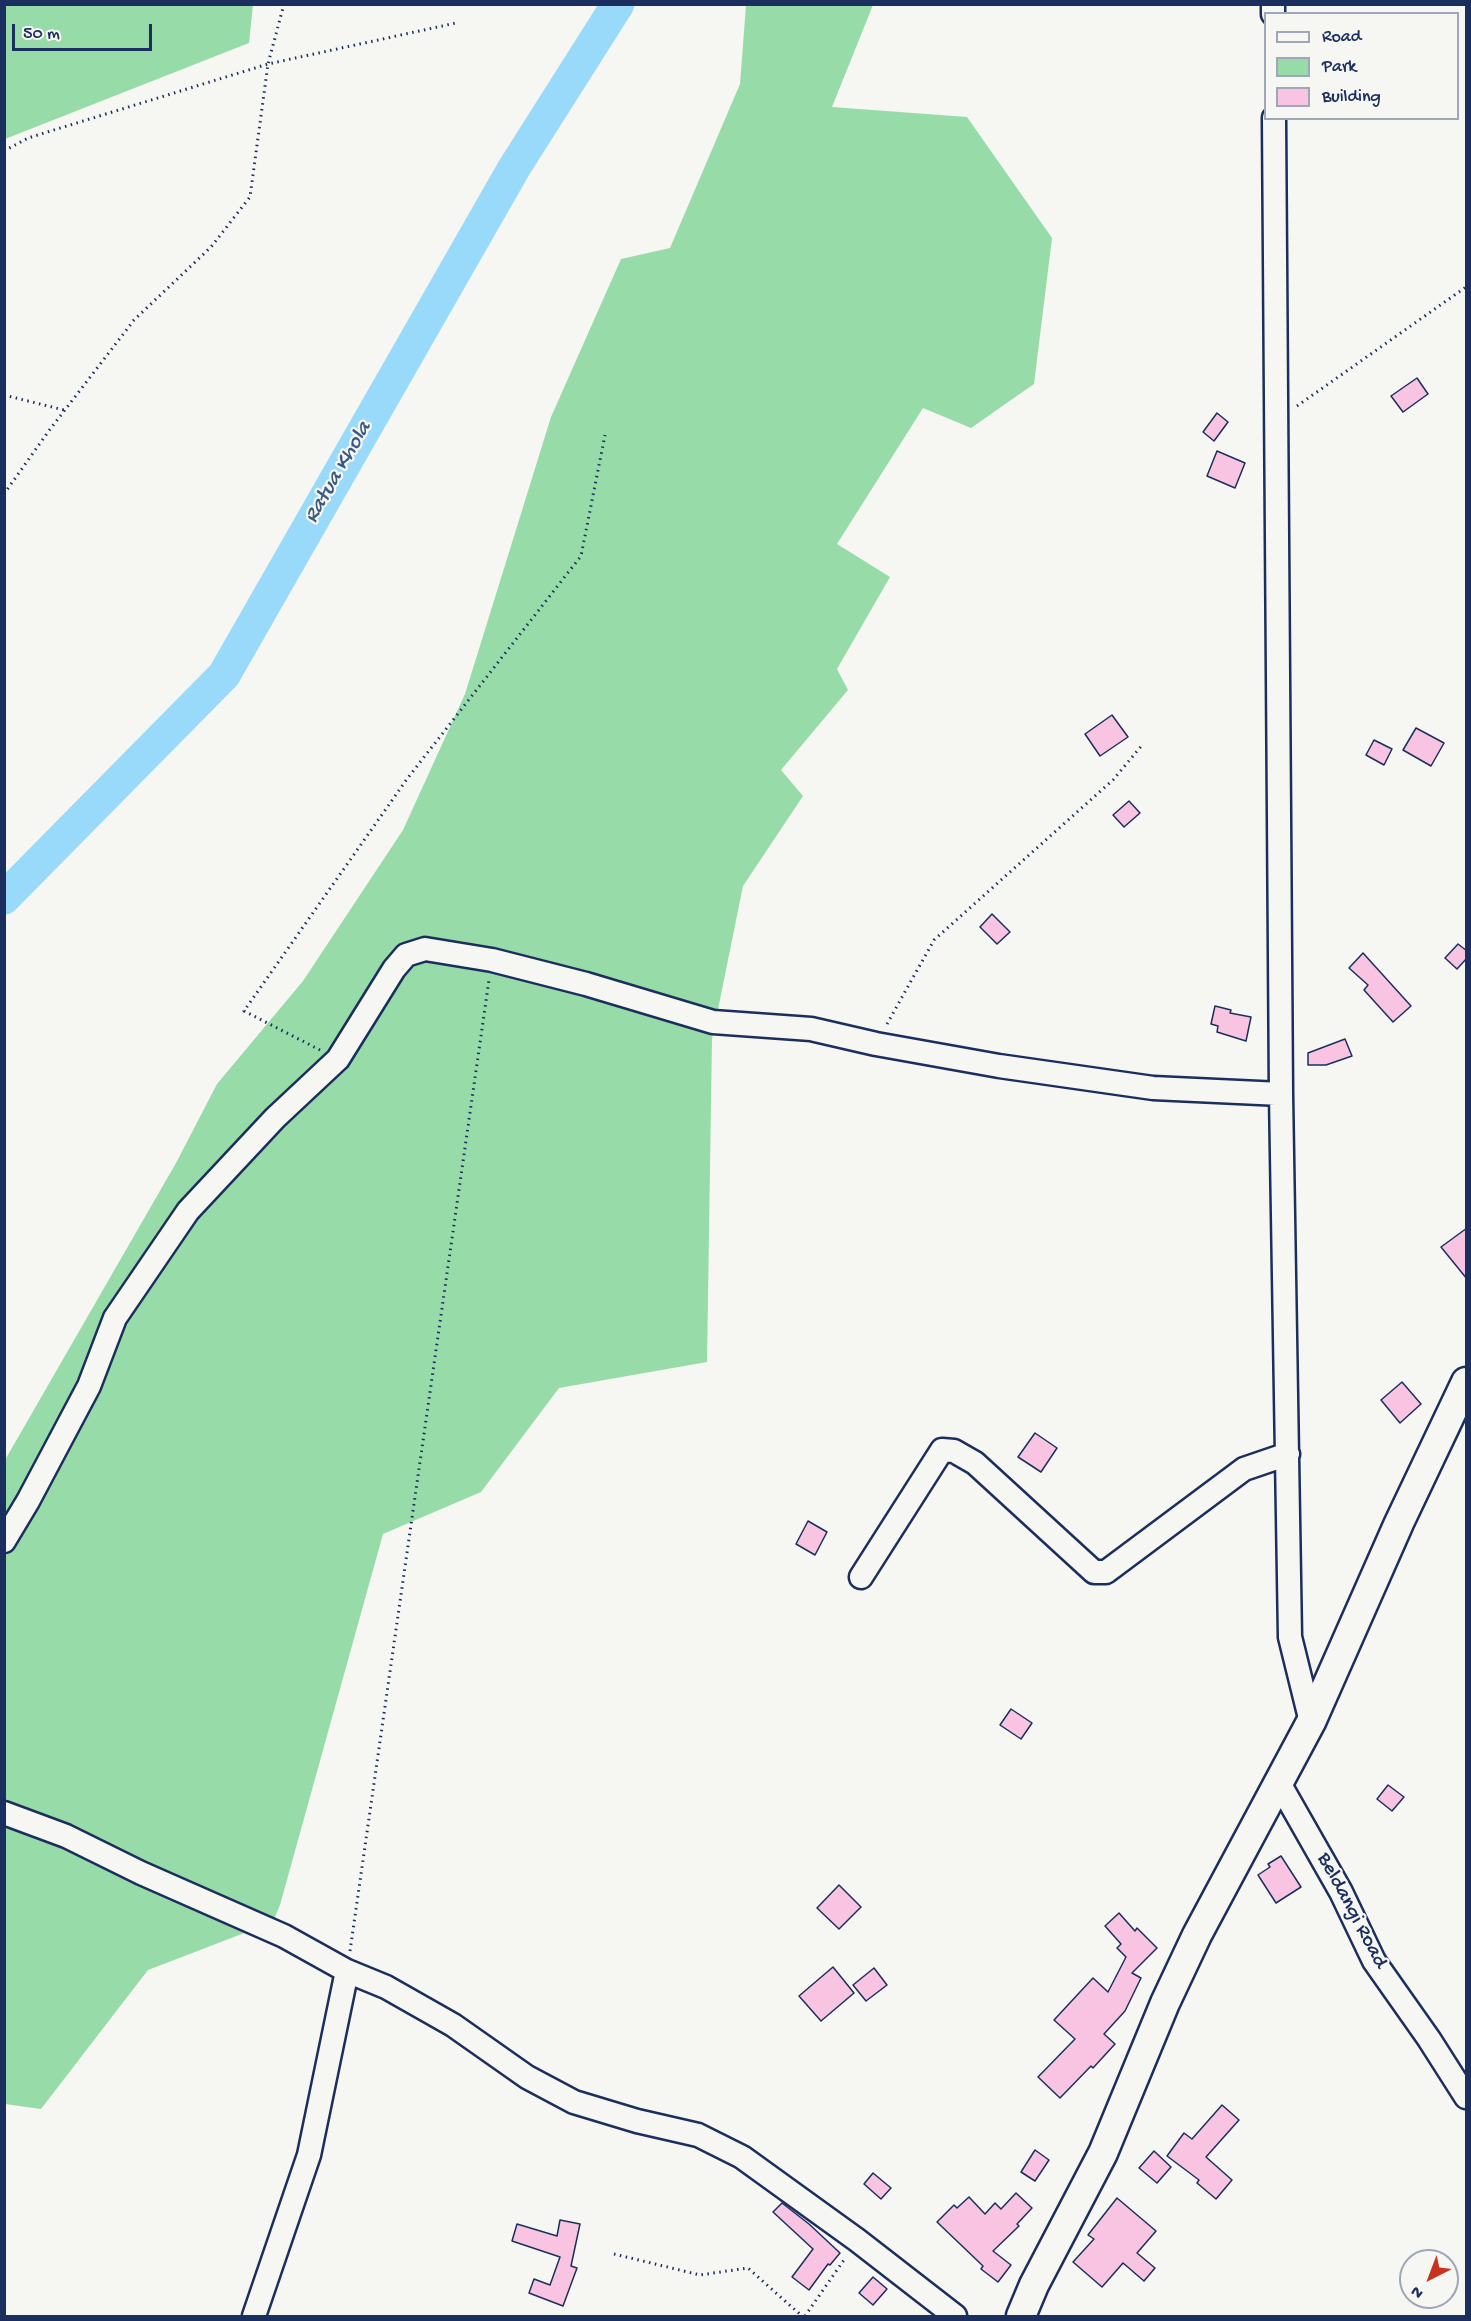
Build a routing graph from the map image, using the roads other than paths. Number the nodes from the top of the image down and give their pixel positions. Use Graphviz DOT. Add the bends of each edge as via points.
graph roads {
  1 [pos="1274,120"];
  2 [pos="1281,1094"];
  3 [pos="1467,1382"];
  4 [pos="1288,1454"];
  5 [pos="4,1541"];
  6 [pos="861,1577"];
  7 [pos="1311,1722"];
  8 [pos="1279,1783"];
  9 [pos="4,1813"];
  10 [pos="347,1971"];
  11 [pos="1467,2097"];
  12 [pos="254,2316"];
  13 [pos="955,2316"];
  14 [pos="1021,2316"];
  1 -- 2 [label="street"];
  2 -- 4 [label="street"];
  2 -- 5 [label="street" via="1154,1088 999,1066 811,1029 713,1022 492,960 425,949 406,955 338,1059 188,1211 115,1318 88,1386"];
  3 -- 7 [label="street"];
  4 -- 6 [label="street" via="1244,1469 1106,1572 1094,1572 975,1463 954,1451 942,1450"];
  4 -- 7 [label="street" via="1290,1637"];
  7 -- 8 [label="street"];
  8 -- 11 [label="street, Beldangi Road" via="1341,1892 1374,1961"];
  8 -- 14 [label="street" via="1193,1944 1103,2152"];
  9 -- 10 [label="street" via="66,1836 284,1936"];
  10 -- 12 [label="street" via="309,2155"];
  10 -- 13 [label="street" via="386,1987 453,2025 527,2077 574,2102 698,2136 742,2157"];
}
